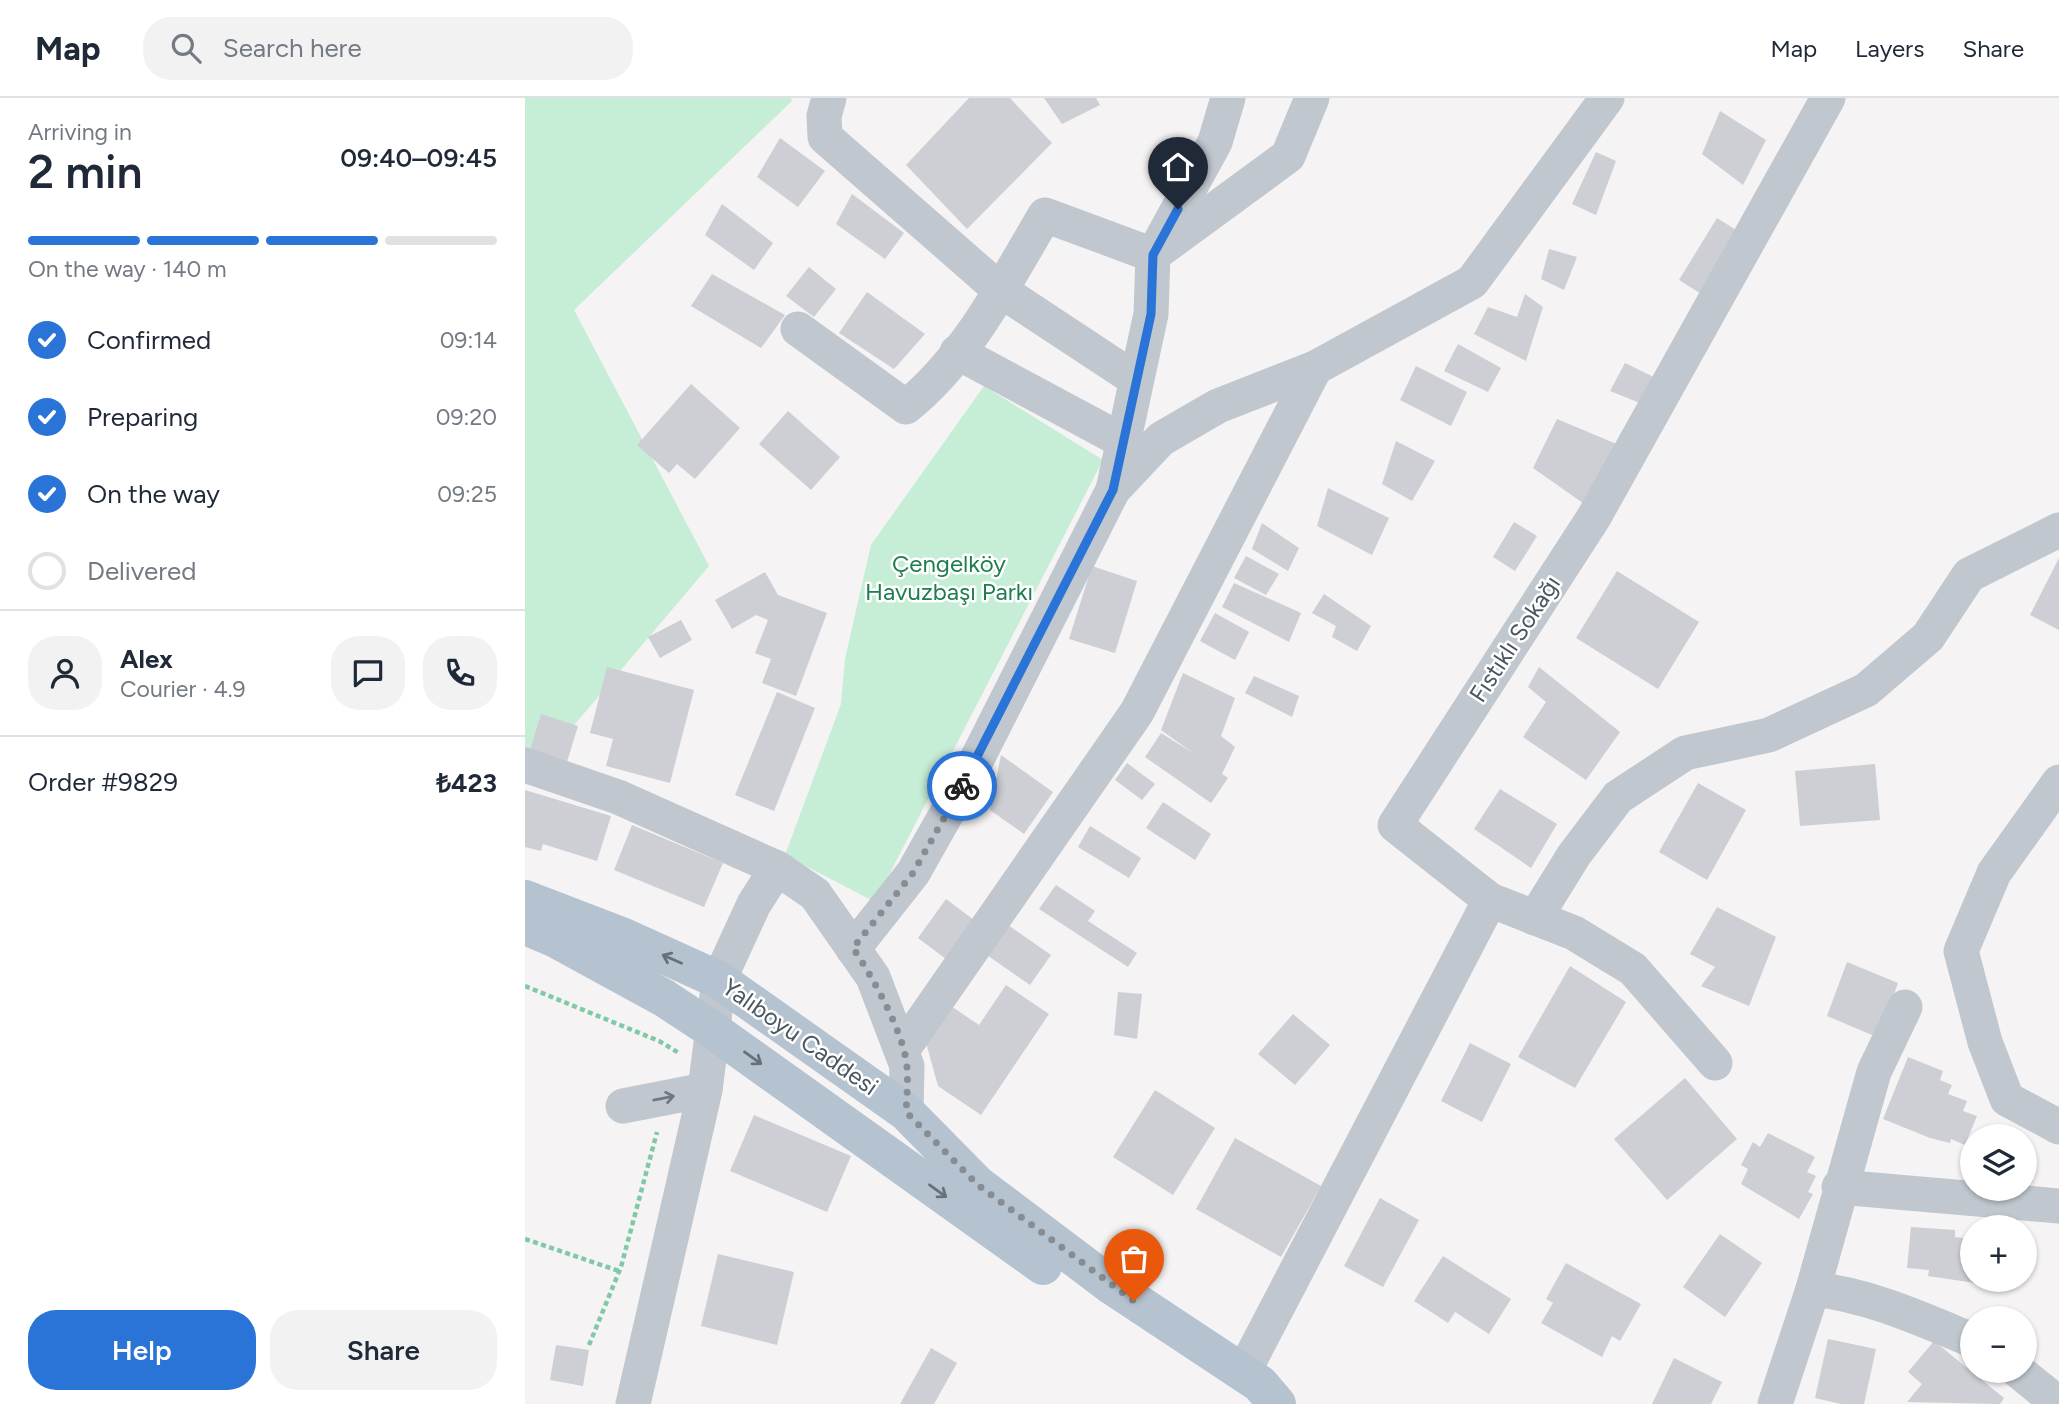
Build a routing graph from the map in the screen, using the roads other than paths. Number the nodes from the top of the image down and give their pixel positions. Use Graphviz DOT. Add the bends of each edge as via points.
graph roads {
  1 [pos="829,98"];
  2 [pos="1227,98"];
  3 [pos="1312,98"];
  4 [pos="1607,98"];
  5 [pos="1828,98"];
  6 [pos="1153,255"];
  7 [pos="1000,290"];
  8 [pos="799,329"];
  9 [pos="957,352"];
  10 [pos="1315,368"];
  11 [pos="1135,379"];
  12 [pos="1121,440"];
  13 [pos="1113,490"];
  14 [pos="2059,530"];
  15 [pos="525,765"];
  16 [pos="2059,782"];
  17 [pos="777,868"];
  18 [pos="525,899"];
  19 [pos="1490,900"];
  20 [pos="1535,918"];
  21 [pos="535,933"];
  22 [pos="853,948"];
  23 [pos="719,980"];
  24 [pos="1905,1007"];
  25 [pos="712,1029"];
  26 [pos="903,1049"];
  27 [pos="1715,1063"];
  28 [pos="705,1090"];
  29 [pos="623,1106"];
  30 [pos="906,1112"];
  31 [pos="2059,1127"];
  32 [pos="1839,1187"];
  33 [pos="2059,1206"];
  34 [pos="1813,1289"];
  35 [pos="1960,1335"];
  36 [pos="2033,1383"];
  37 [pos="1247,1389"];
  38 [pos="633,1404"];
  39 [pos="1277,1404"];
  40 [pos="1775,1404"];
  41 [pos="2059,1404"];
  1 -- 7 [label="street" via="825,136"];
  2 -- 6 [label="street" via="1215,142"];
  3 -- 6 [label="street" via="1287,156"];
  4 -- 10 [label="street" via="1472,282"];
  5 -- 19 [label="street, Fıstıklı Sokağı" via="1594,517 1395,825"];
  6 -- 7 [label="street" via="1045,215"];
  6 -- 11 [label="street" via="1151,314"];
  7 -- 9 [label="street" via="981,324"];
  7 -- 11 [label="street"];
  8 -- 9 [label="street" via="906,407"];
  9 -- 12 [label="street"];
  10 -- 13 [label="street" via="1219,407 1161,439"];
  10 -- 26 [label="street" via="1137,712"];
  11 -- 12 [label="street"];
  12 -- 13 [label="street"];
  13 -- 22 [label="street" via="973,767 920,861"];
  14 -- 20 [label="street" via="1969,575 1928,637 1866,690 1769,735 1685,753 1618,797"];
  15 -- 17 [label="street" via="618,797"];
  16 -- 31 [label="street" via="1994,873 1961,951 1985,1042 2007,1099"];
  17 -- 22 [label="street" via="815,894"];
  17 -- 23 [label="street" via="754,904"];
  23 -- 18 [label="main road, Yalıboyu Caddesi, one-way"];
  19 -- 20 [label="street, Fıstıklı Sokağı"];
  19 -- 37 [label="street"];
  20 -- 27 [label="street, Fıstıklı Sokağı" via="1574,933 1633,969"];
  21 -- 25 [label="main road, Yalıboyu Caddesi" via="664,998"];
  22 -- 26 [label="street" via="873,977"];
  23 -- 25 [label="street"];
  23 -- 30 [label="main road, Yalıboyu Caddesi"];
  24 -- 32 [label="street" via="1874,1072"];
  25 -- 28 [label="street"];
  25 -- 37 [label="main road, Yalıboyu Caddesi, one-way" via="1063,1280 1243,1401"];
  26 -- 30 [label="street"];
  29 -- 28 [label="street, one-way"];
  28 -- 38 [label="street"];
  30 -- 37 [label="main road, Yalıboyu Caddesi" via="978,1185"];
  32 -- 33 [label="street"];
  32 -- 34 [label="street"];
  34 -- 35 [label="street" via="1912,1315"];
  34 -- 40 [label="street"];
  36 -- 41 [label="street"];
  37 -- 39 [label="main road, Yalıboyu Caddesi" via="1260,1384"];
}
